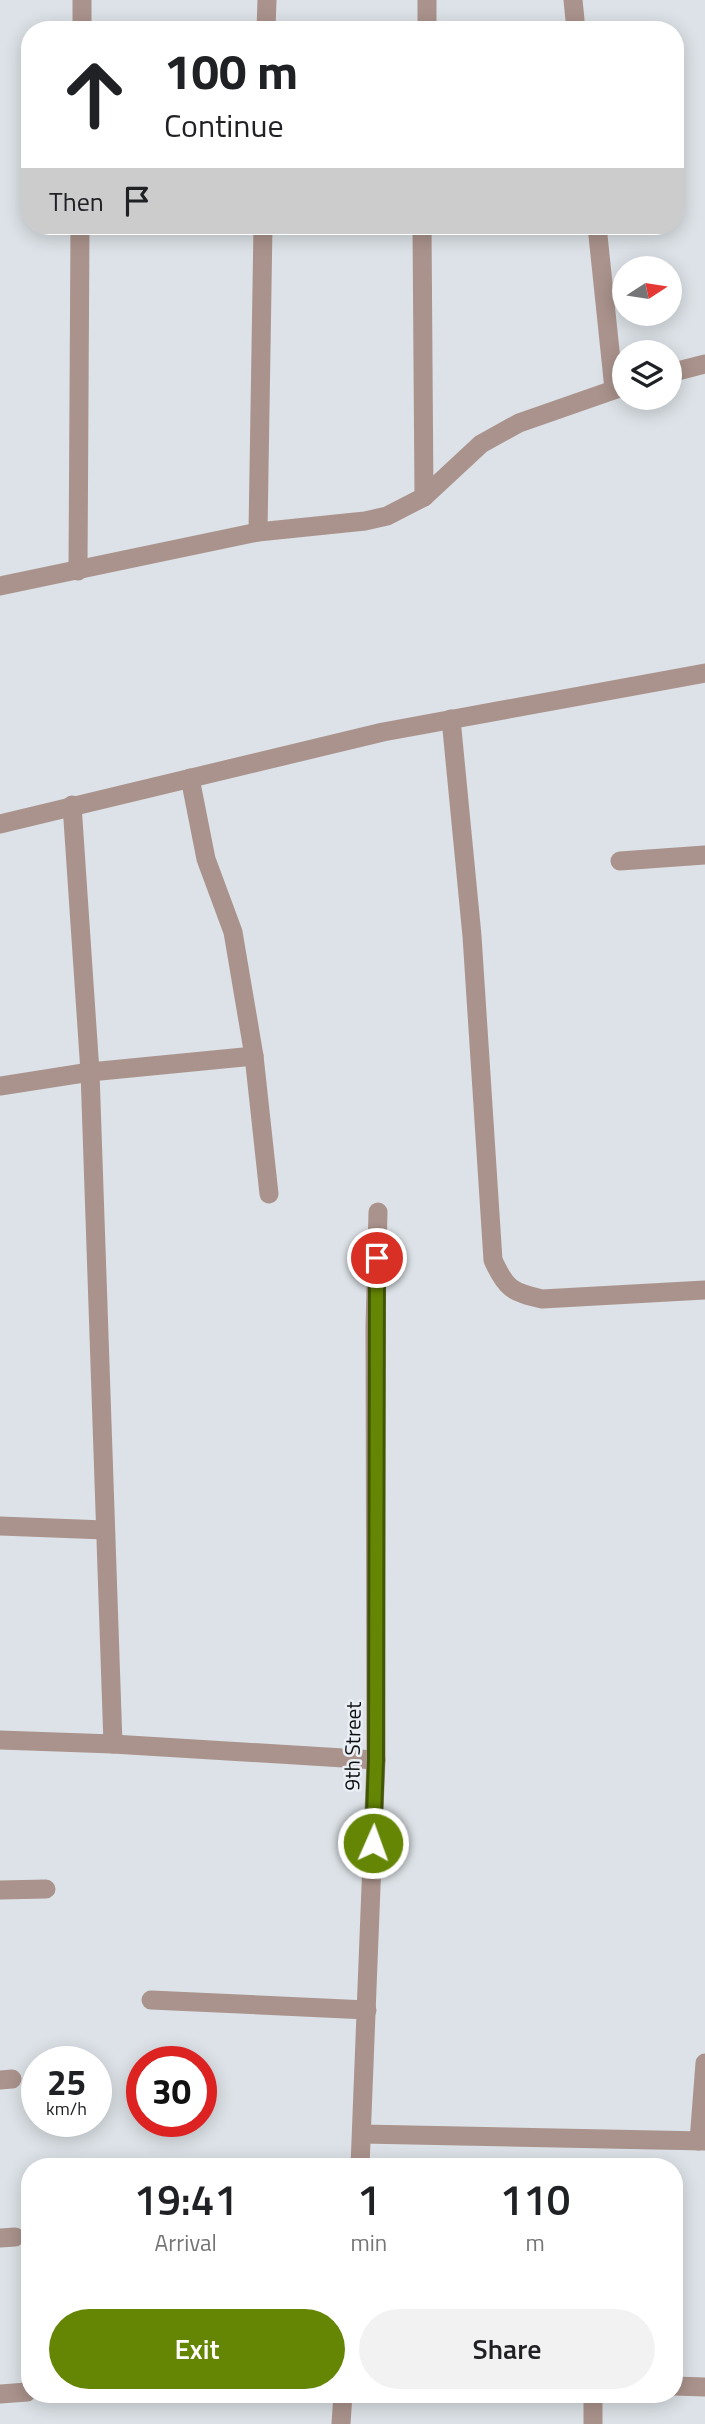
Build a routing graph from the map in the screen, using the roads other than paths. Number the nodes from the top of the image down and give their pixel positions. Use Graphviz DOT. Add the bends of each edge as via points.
graph roads {
  1 [pos="82,0"];
  2 [pos="267,0"];
  3 [pos="427,0"];
  4 [pos="573,0"];
  5 [pos="82,21"];
  6 [pos="266,21"];
  7 [pos="427,21"];
  8 [pos="575,21"];
  9 [pos="80,235"];
  10 [pos="263,235"];
  11 [pos="422,235"];
  12 [pos="598,235"];
  13 [pos="612,340"];
  14 [pos="705,364"];
  15 [pos="682,370"];
  16 [pos="612,390"];
  17 [pos="424,497"];
  18 [pos="258,532"];
  19 [pos="78,571"];
  20 [pos="0,586"];
  21 [pos="705,673"];
  22 [pos="451,719"];
  23 [pos="190,778"];
  24 [pos="72,806"];
  25 [pos="0,824"];
  26 [pos="705,855"];
  27 [pos="620,861"];
  28 [pos="254,1056"];
  29 [pos="90,1072"];
  30 [pos="0,1086"];
  31 [pos="269,1194"];
  32 [pos="378,1212"];
  33 [pos="705,1290"];
  34 [pos="0,1527"];
  35 [pos="105,1530"];
  36 [pos="0,1740"];
  37 [pos="113,1744"];
  38 [pos="376,1760"];
  39 [pos="46,1889"];
  40 [pos="0,1890"];
  41 [pos="151,2000"];
  42 [pos="367,2010"];
  43 [pos="705,2063"];
  44 [pos="362,2134"];
  45 [pos="702,2141"];
  46 [pos="360,2158"];
  47 [pos="683,2386"];
  48 [pos="705,2387"];
  49 [pos="21,2392"];
  50 [pos="0,2394"];
  51 [pos="342,2403"];
  52 [pos="593,2403"];
  53 [pos="341,2424"];
  54 [pos="593,2424"];
  1 -- 5 [label="street"];
  2 -- 6 [label="street"];
  3 -- 7 [label="street"];
  4 -- 8 [label="street"];
  9 -- 19 [label="street"];
  10 -- 18 [label="street"];
  11 -- 17 [label="street"];
  12 -- 13 [label="street"];
  14 -- 15 [label="street"];
  16 -- 17 [label="street" via="519,423 481,444"];
  17 -- 18 [label="street" via="387,516"];
  18 -- 19 [label="street"];
  19 -- 20 [label="street"];
  21 -- 22 [label="street"];
  22 -- 23 [label="street"];
  22 -- 33 [label="street" via="472,936 493,1260 502,1282 520,1294 542,1299"];
  23 -- 24 [label="street"];
  23 -- 28 [label="street" via="206,859 233,932"];
  24 -- 25 [label="street"];
  24 -- 29 [label="street"];
  26 -- 27 [label="street"];
  28 -- 29 [label="street"];
  28 -- 31 [label="street"];
  29 -- 30 [label="street"];
  29 -- 35 [label="street"];
  32 -- 38 [label="street, 9th Street"];
  34 -- 35 [label="street"];
  35 -- 37 [label="street"];
  36 -- 37 [label="street"];
  37 -- 38 [label="street"];
  38 -- 42 [label="street, 9th Street"];
  39 -- 40 [label="street"];
  41 -- 42 [label="street"];
  42 -- 44 [label="street, 9th Street"];
  43 -- 45 [label="street"];
  44 -- 45 [label="street"];
  44 -- 46 [label="street, 9th Street"];
  47 -- 48 [label="street"];
  49 -- 50 [label="street"];
  51 -- 53 [label="street"];
  52 -- 54 [label="street"];
}
